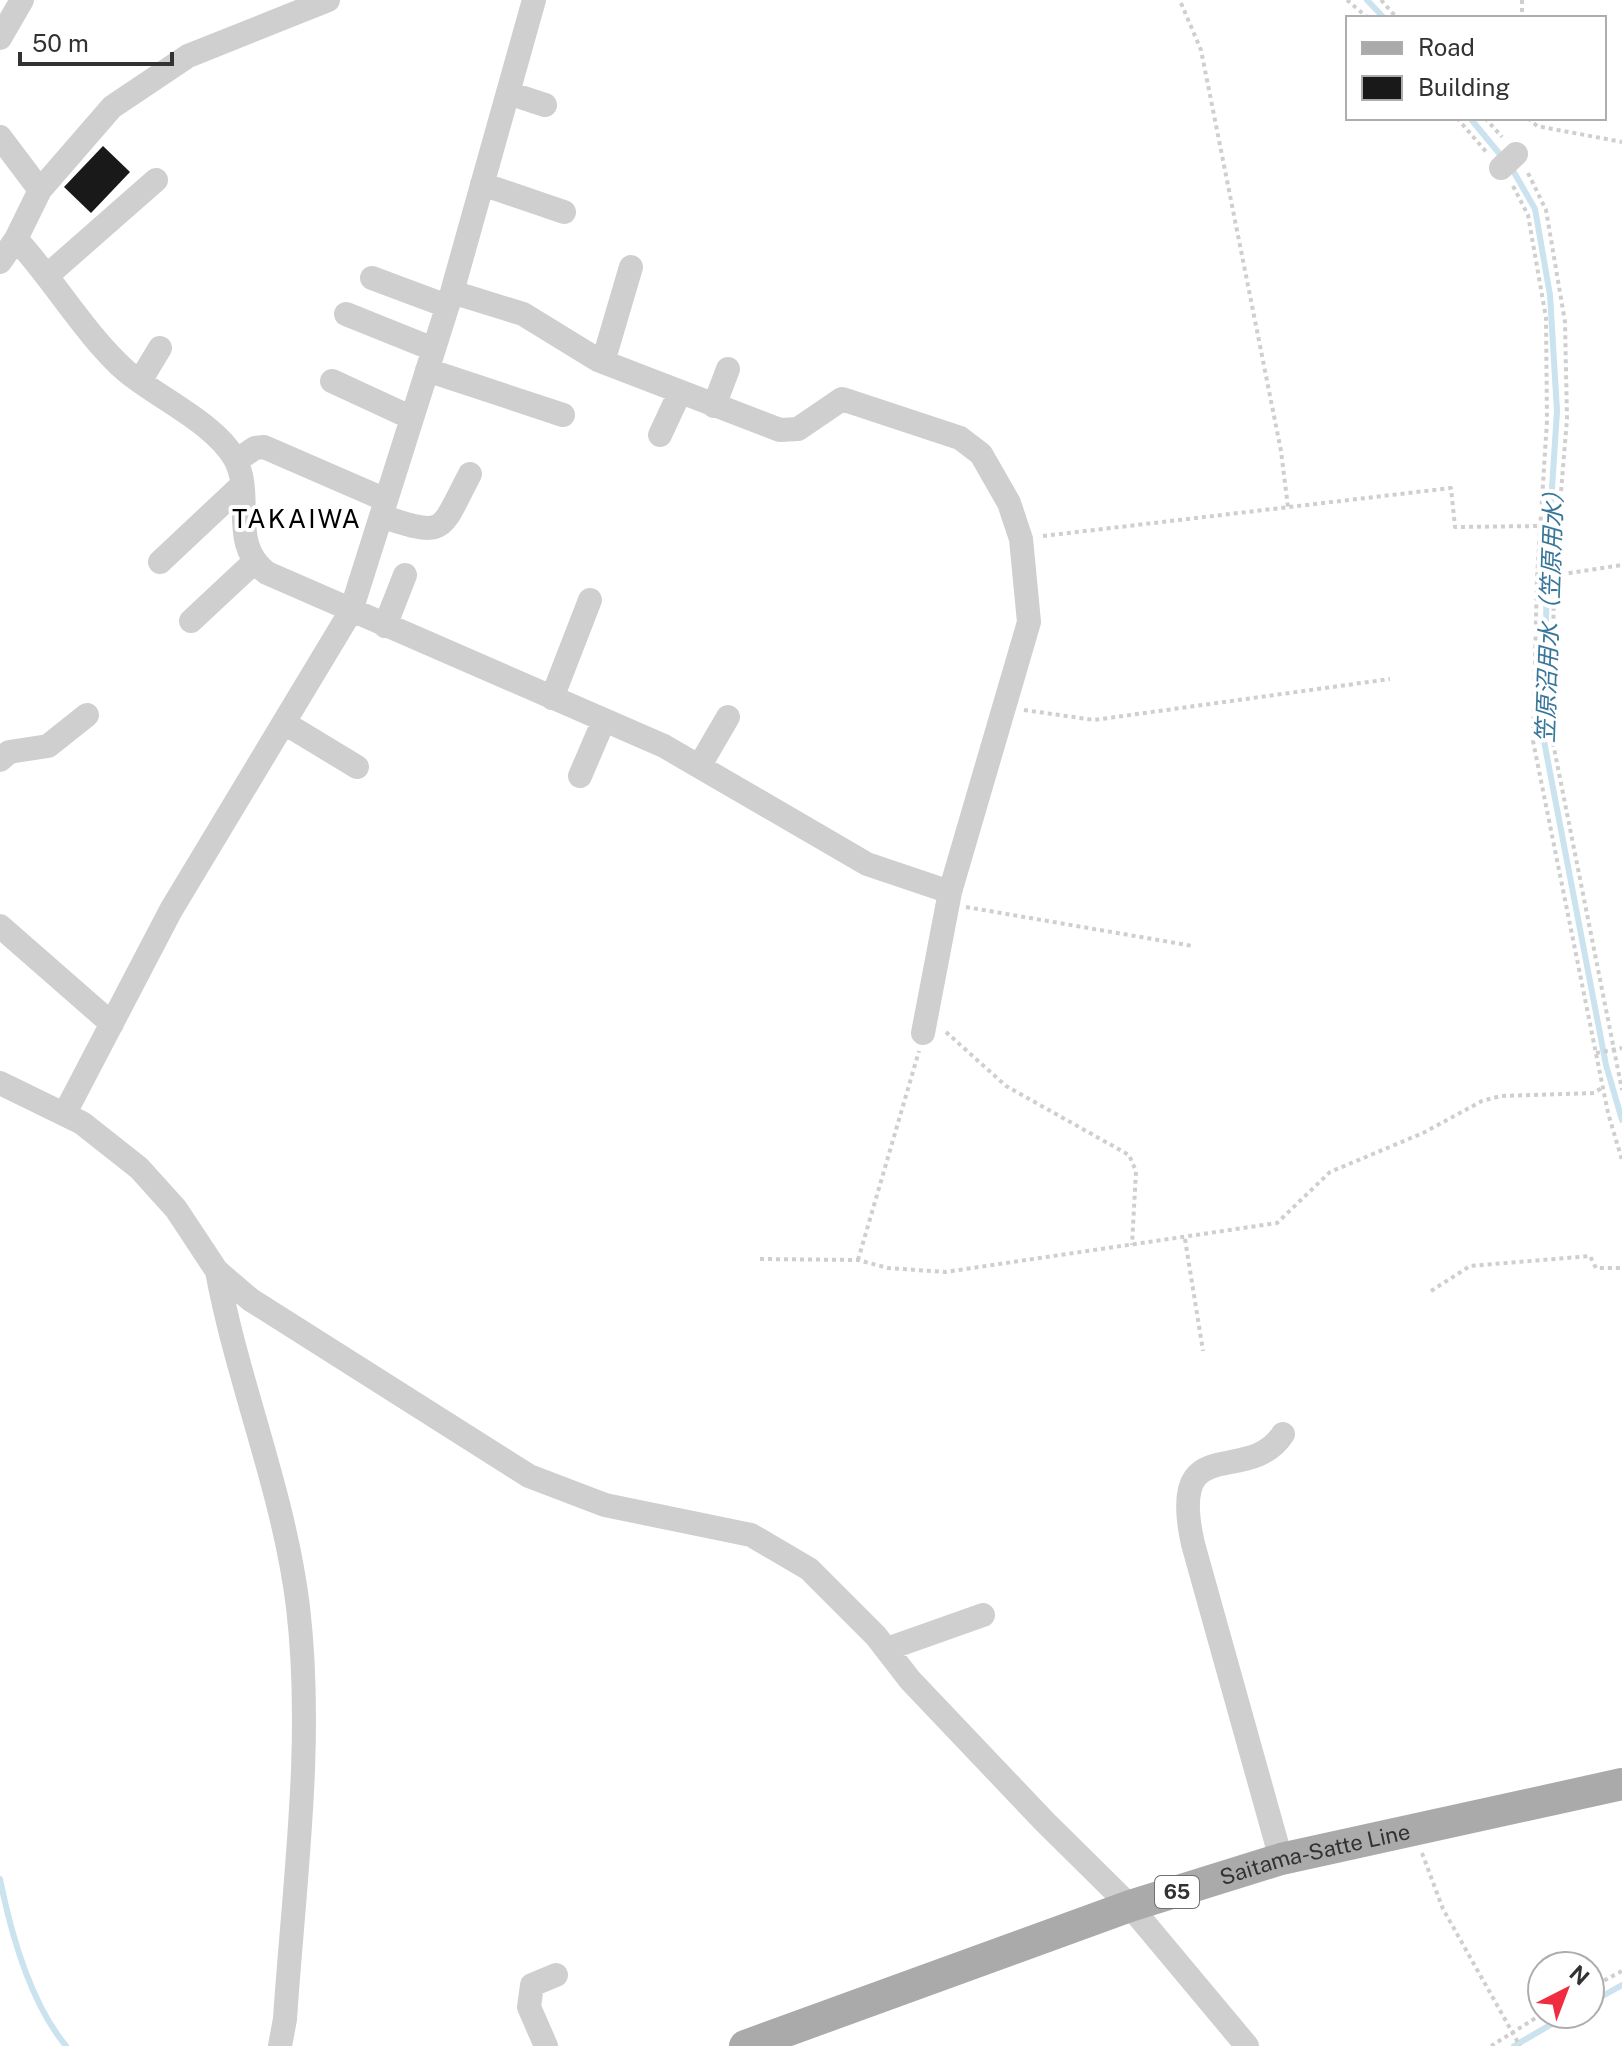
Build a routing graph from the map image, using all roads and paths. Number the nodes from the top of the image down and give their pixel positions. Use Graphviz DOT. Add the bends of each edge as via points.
graph roads {
  1 [pos="22,0"];
  2 [pos="328,0"];
  3 [pos="534,0"];
  4 [pos="1347,0"];
  5 [pos="1381,0"];
  6 [pos="1181,3"];
  7 [pos="1366,16"];
  8 [pos="1395,16"];
  9 [pos="0,38"];
  10 [pos="508,93"];
  11 [pos="545,105"];
  12 [pos="1459,120"];
  13 [pos="1486,120"];
  14 [pos="1530,120"];
  15 [pos="0,137"];
  16 [pos="1622,142"];
  17 [pos="1509,161"];
  18 [pos="156,180"];
  19 [pos="482,184"];
  20 [pos="40,190"];
  21 [pos="564,212"];
  22 [pos="16,239"];
  23 [pos="0,262"];
  24 [pos="631,267"];
  25 [pos="49,274"];
  26 [pos="372,278"];
  27 [pos="449,299"];
  28 [pos="346,314"];
  29 [pos="160,348"];
  30 [pos="430,360"];
  31 [pos="603,362"];
  32 [pos="728,369"];
  33 [pos="140,381"];
  34 [pos="332,381"];
  35 [pos="680,392"];
  36 [pos="714,406"];
  37 [pos="563,415"];
  38 [pos="412,418"];
  39 [pos="660,435"];
  40 [pos="239,473"];
  41 [pos="470,474"];
  42 [pos="384,508"];
  43 [pos="1288,508"];
  44 [pos="1540,526"];
  45 [pos="1021,539"];
  46 [pos="160,562"];
  47 [pos="253,563"];
  48 [pos="1622,565"];
  49 [pos="405,575"];
  50 [pos="1554,577"];
  51 [pos="1537,578"];
  52 [pos="590,600"];
  53 [pos="351,611"];
  54 [pos="191,621"];
  55 [pos="385,626"];
  56 [pos="1390,679"];
  57 [pos="552,698"];
  58 [pos="1006,707"];
  59 [pos="87,715"];
  60 [pos="728,717"];
  61 [pos="604,720"];
  62 [pos="286,724"];
  63 [pos="0,760"];
  64 [pos="700,765"];
  65 [pos="357,767"];
  66 [pos="580,776"];
  67 [pos="949,897"];
  68 [pos="0,926"];
  69 [pos="1193,946"];
  70 [pos="112,1024"];
  71 [pos="925,1026"];
  72 [pos="1622,1048"];
  73 [pos="1614,1049"];
  74 [pos="1596,1053"];
  75 [pos="0,1083"];
  76 [pos="1603,1087"];
  77 [pos="1622,1090"];
  78 [pos="65,1113"];
  79 [pos="1622,1160"];
  80 [pos="1185,1239"];
  81 [pos="1132,1245"];
  82 [pos="760,1259"];
  83 [pos="858,1260"];
  84 [pos="1622,1268"];
  85 [pos="217,1271"];
  86 [pos="1431,1291"];
  87 [pos="1203,1351"];
  88 [pos="1283,1434"];
  89 [pos="983,1615"];
  90 [pos="887,1649"];
  91 [pos="1622,1784"];
  92 [pos="1415,1828"];
  93 [pos="1281,1859"];
  94 [pos="1130,1906"];
  95 [pos="556,1975"];
  96 [pos="1526,2024"];
  97 [pos="1512,2032"];
  98 [pos="280,2046"];
  99 [pos="546,2046"];
  100 [pos="745,2046"];
  101 [pos="1247,2046"];
  102 [pos="1491,2046"];
  103 [pos="1520,2046"];
  1 -- 9 [label="street"];
  2 -- 20 [label="street" via="188,56 112,107"];
  3 -- 10 [label="street"];
  4 -- 7 [label="path"];
  5 -- 8 [label="path"];
  6 -- 43 [label="path" via="1201,50"];
  10 -- 11 [label="street"];
  10 -- 19 [label="street"];
  12 -- 17 [label="path"];
  13 -- 17 [label="path"];
  14 -- 16 [label="path" via="1537,126"];
  15 -- 20 [label="street"];
  17 -- 44 [label="path" via="1528,215 1546,318"];
  17 -- 50 [label="path" via="1546,210 1565,322 1567,419"];
  18 -- 25 [label="street"];
  19 -- 21 [label="street"];
  19 -- 27 [label="street"];
  20 -- 22 [label="street"];
  22 -- 23 [label="street"];
  22 -- 25 [label="street"];
  24 -- 31 [label="street"];
  25 -- 33 [label="street" via="89,330"];
  26 -- 27 [label="street"];
  27 -- 30 [label="street"];
  27 -- 31 [label="street" via="523,314"];
  28 -- 30 [label="street"];
  29 -- 33 [label="street"];
  30 -- 37 [label="street"];
  30 -- 38 [label="street"];
  31 -- 35 [label="street"];
  32 -- 36 [label="street"];
  33 -- 40 [label="street" via="221,440"];
  34 -- 38 [label="street"];
  35 -- 36 [label="street"];
  35 -- 39 [label="street"];
  36 -- 45 [label="street" via="780,430 798,429 842,399 960,438 981,454 1009,503"];
  38 -- 42 [label="street"];
  40 -- 42 [label="street" via="255,448 264,447"];
  40 -- 46 [label="street"];
  40 -- 47 [label="street" via="243,534"];
  41 -- 42 [label="street" via="437,528 427,531"];
  42 -- 53 [label="street"];
  43 -- 44 [label="path" via="1451,488 1455,527"];
  43 -- 45 [label="path"];
  44 -- 51 [label="path"];
  45 -- 58 [label="street" via="1029,622"];
  47 -- 53 [label="street"];
  47 -- 54 [label="street"];
  48 -- 50 [label="path"];
  49 -- 55 [label="street"];
  50 -- 51 [label="path"];
  50 -- 73 [label="path" via="1552,738"];
  51 -- 74 [label="path" via="1533,741"];
  52 -- 57 [label="street"];
  53 -- 55 [label="street"];
  53 -- 62 [label="street"];
  55 -- 57 [label="street"];
  56 -- 58 [label="path" via="1094,720"];
  57 -- 61 [label="street"];
  58 -- 67 [label="street"];
  59 -- 63 [label="street" via="48,746 9,752"];
  60 -- 64 [label="street"];
  61 -- 64 [label="street"];
  61 -- 66 [label="street"];
  62 -- 65 [label="street"];
  62 -- 70 [label="street" via="171,910"];
  64 -- 67 [label="street" via="867,864"];
  67 -- 69 [label="path"];
  67 -- 71 [label="street"];
  68 -- 70 [label="street"];
  70 -- 78 [label="street"];
  71 -- 81 [label="path" via="960,1043 1006,1086 1129,1155 1136,1171"];
  71 -- 83 [label="path"];
  72 -- 73 [label="path"];
  73 -- 74 [label="path"];
  73 -- 77 [label="path"];
  74 -- 76 [label="path"];
  75 -- 78 [label="street"];
  76 -- 79 [label="path"];
  76 -- 80 [label="path" via="1594,1093 1482,1101 1423,1133 1330,1172 1277,1223"];
  78 -- 85 [label="street" via="139,1168 176,1209"];
  80 -- 81 [label="path"];
  80 -- 87 [label="path"];
  81 -- 83 [label="path" via="945,1272"];
  82 -- 83 [label="path"];
  84 -- 86 [label="path" via="1596,1268 1590,1256 1470,1266"];
  85 -- 90 [label="street" via="251,1300 529,1476 605,1505 751,1535 777,1549 809,1569"];
  85 -- 98 [label="street" via="228,1330 281,1512 298,1607 301,1782"];
  88 -- 93 [label="street" via="1265,1452 1220,1462 1199,1474 1188,1488 1187,1502 1193,1544"];
  89 -- 90 [label="street"];
  90 -- 94 [label="street" via="910,1680"];
  91 -- 92 [label="main road, Saitama-Satte Line / 65"];
  92 -- 93 [label="main road, Saitama-Satte Line / 65"];
  92 -- 97 [label="path" via="1443,1909"];
  93 -- 94 [label="main road, Saitama-Satte Line / 65"];
  94 -- 100 [label="main road, Saitama-Satte Line / 65"];
  94 -- 101 [label="street"];
  95 -- 99 [label="street" via="532,1985 529,1998"];
  96 -- 97 [label="path"];
  97 -- 102 [label="path"];
  97 -- 103 [label="path"];
}
